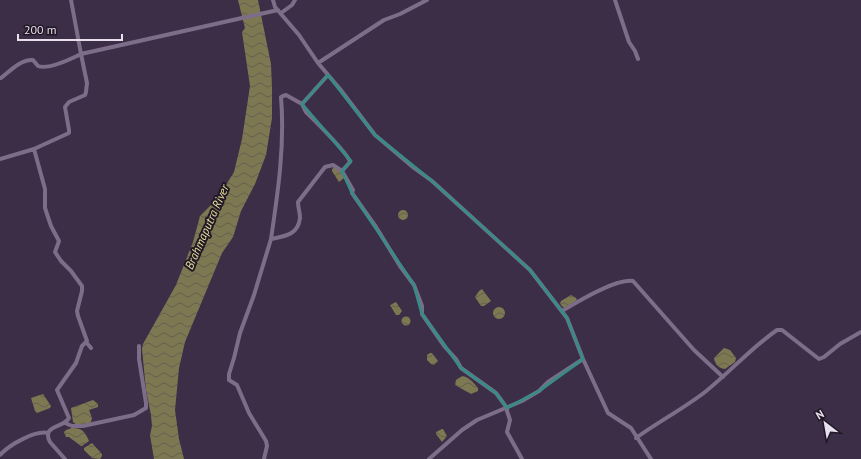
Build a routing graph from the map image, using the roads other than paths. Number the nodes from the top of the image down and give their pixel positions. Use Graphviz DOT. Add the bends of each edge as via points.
graph roads {
  1 [pos="71,0"];
  2 [pos="273,0"];
  3 [pos="295,0"];
  4 [pos="428,0"];
  5 [pos="615,0"];
  6 [pos="280,12"];
  7 [pos="81,54"];
  8 [pos="638,58"];
  9 [pos="318,63"];
  10 [pos="328,75"];
  11 [pos="2,78"];
  12 [pos="302,104"];
  13 [pos="34,149"];
  14 [pos="0,159"];
  15 [pos="342,171"];
  16 [pos="271,239"];
  17 [pos="562,311"];
  18 [pos="861,332"];
  19 [pos="86,342"];
  20 [pos="139,346"];
  21 [pos="91,348"];
  22 [pos="583,359"];
  23 [pos="723,377"];
  24 [pos="507,408"];
  25 [pos="65,423"];
  26 [pos="48,433"];
  27 [pos="636,438"];
  28 [pos="0,455"];
  29 [pos="65,459"];
  30 [pos="264,459"];
  31 [pos="429,459"];
  32 [pos="522,459"];
  33 [pos="651,459"];
  1 -- 7 [label="street"];
  2 -- 6 [label="street"];
  3 -- 6 [label="street" via="292,5"];
  4 -- 9 [label="street" via="384,20"];
  5 -- 8 [label="street" via="629,42"];
  6 -- 7 [label="street" via="265,13"];
  6 -- 9 [label="street"];
  7 -- 11 [label="street" via="44,67 38,66 33,60 27,60"];
  7 -- 13 [label="street" via="87,83 86,92 65,107 68,133"];
  9 -- 10 [label="street"];
  10 -- 12 [label="street"];
  10 -- 17 [label="street" via="375,135 432,181 513,254 530,270"];
  12 -- 15 [label="street" via="306,112 350,159"];
  12 -- 16 [label="street" via="286,95 281,98 282,161"];
  13 -- 14 [label="street"];
  13 -- 19 [label="street" via="45,189 44,208 59,241 55,252 82,286 77,311"];
  15 -- 16 [label="street" via="333,165 325,167 298,202 300,218 295,230 292,234"];
  15 -- 24 [label="street" via="353,190 352,194 414,285 422,306 422,314 437,336 461,368 496,393"];
  16 -- 30 [label="street" via="240,333 228,379 237,385 249,413 266,441"];
  17 -- 22 [label="street"];
  17 -- 23 [label="street" via="601,290 627,280 632,281 694,350"];
  18 -- 23 [label="street" via="819,359 779,329 743,357"];
  19 -- 21 [label="street"];
  19 -- 25 [label="street" via="72,371 57,390 69,416"];
  20 -- 25 [label="street" via="146,408 134,415 83,426"];
  22 -- 24 [label="street" via="539,391"];
  22 -- 27 [label="street" via="608,413 631,428"];
  23 -- 27 [label="street"];
  24 -- 31 [label="street" via="477,420"];
  24 -- 32 [label="street" via="510,420 507,432"];
  25 -- 26 [label="street" via="52,428"];
  26 -- 28 [label="street" via="20,440"];
  26 -- 29 [label="street" via="50,442"];
  27 -- 33 [label="street"];
}
